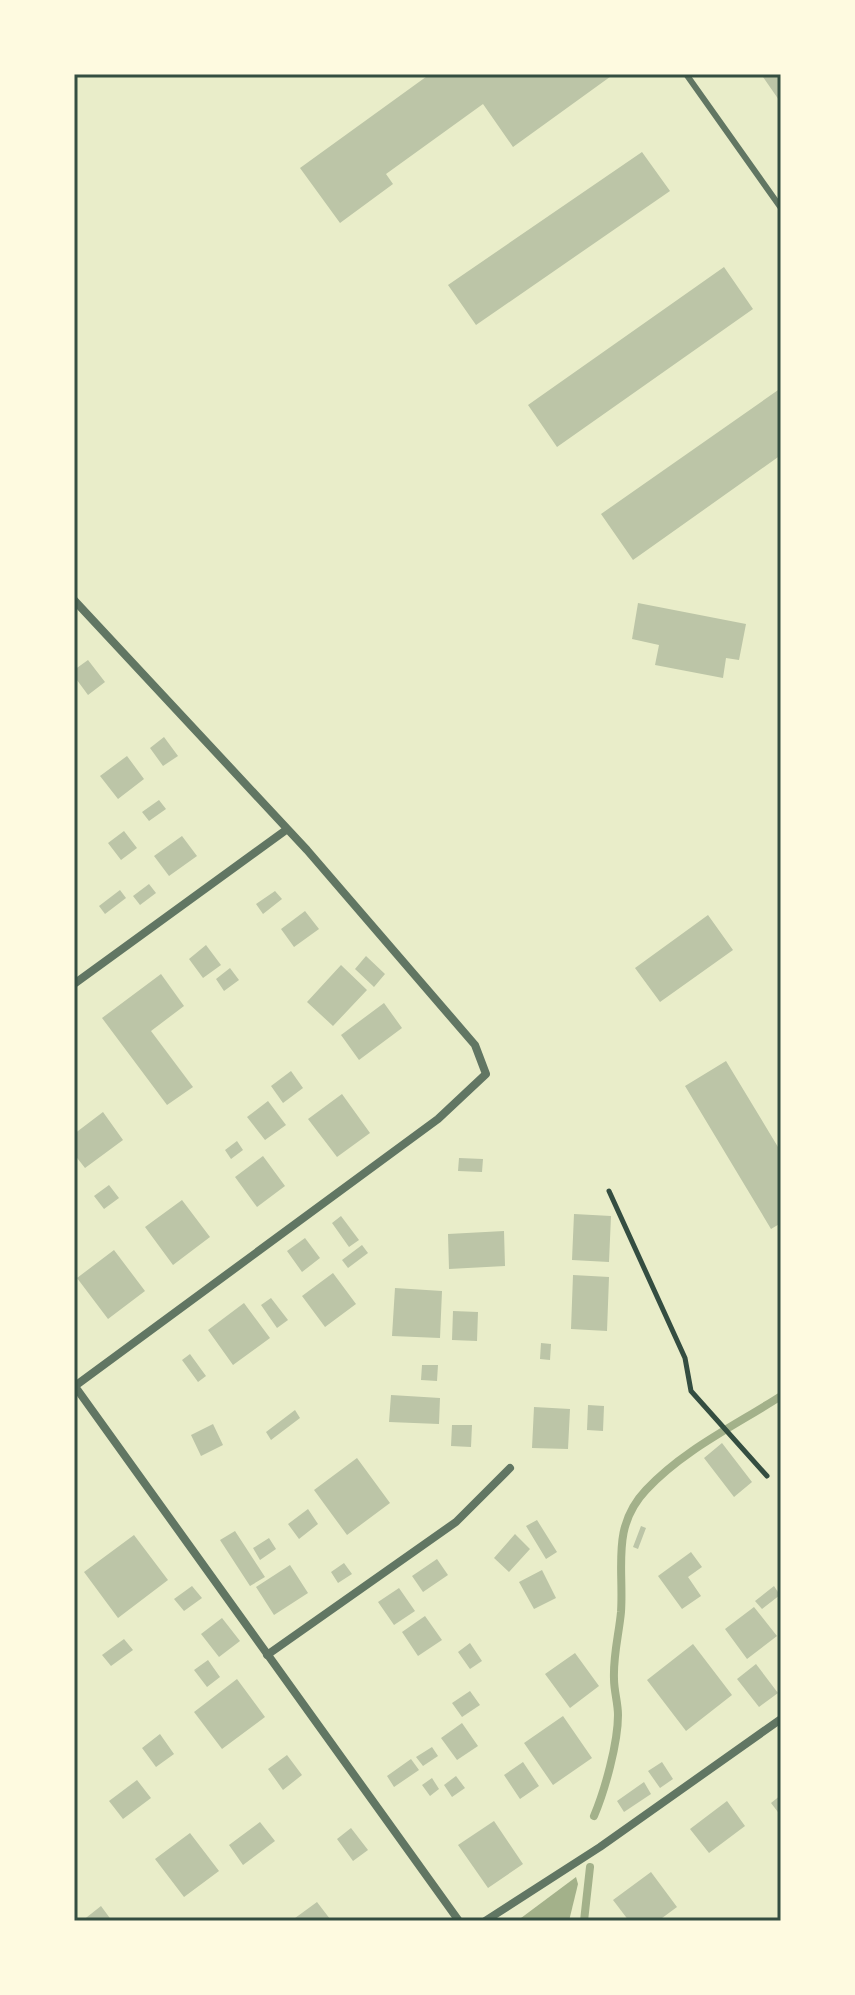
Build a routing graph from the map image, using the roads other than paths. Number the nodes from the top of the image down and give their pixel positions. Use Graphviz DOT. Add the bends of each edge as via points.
graph roads {
  1 [pos="686,74"];
  2 [pos="781,208"];
  3 [pos="74,600"];
  4 [pos="286,830"];
  5 [pos="74,984"];
  6 [pos="74,1386"];
  7 [pos="510,1468"];
  8 [pos="267,1655"];
  9 [pos="781,1719"];
  10 [pos="459,1921"];
  11 [pos="485,1921"];
  1 -- 2 [label="lane"];
  3 -- 4 [label="street"];
  4 -- 5 [label="street"];
  4 -- 6 [label="street" via="475,1045 486,1074 438,1119"];
  6 -- 8 [label="street"];
  7 -- 8 [label="street" via="456,1522"];
  8 -- 10 [label="street"];
  9 -- 11 [label="street"];
}
